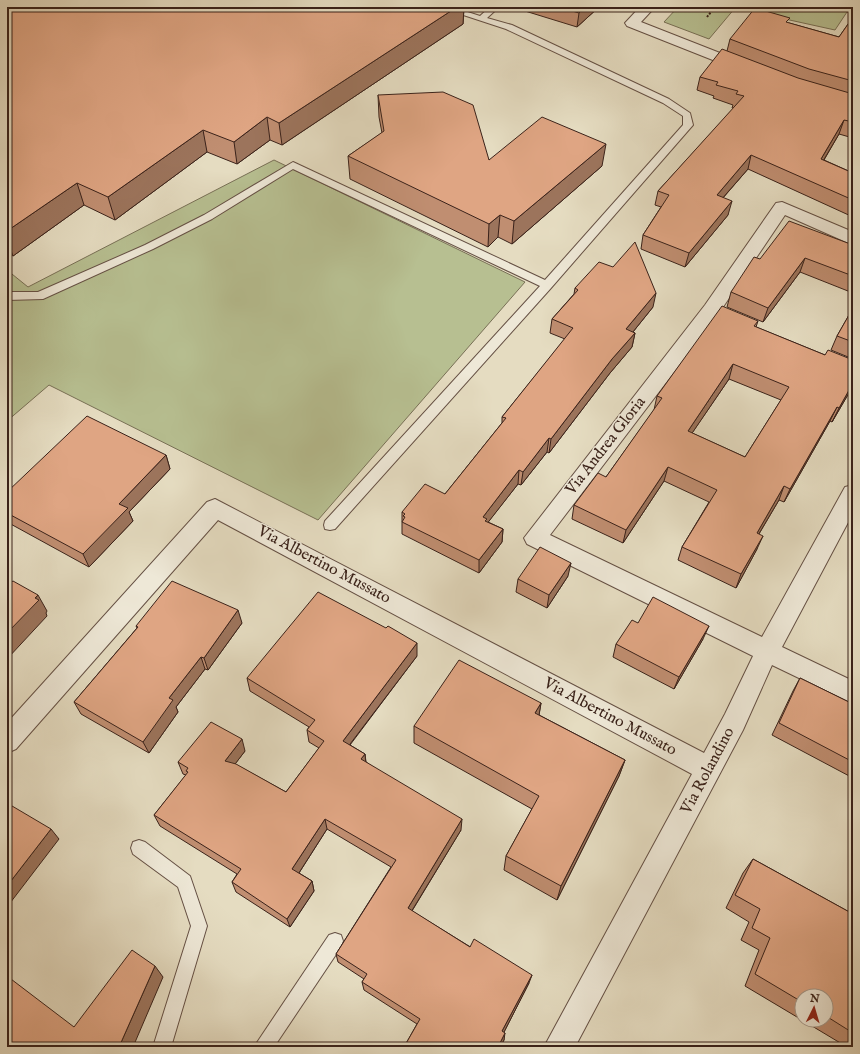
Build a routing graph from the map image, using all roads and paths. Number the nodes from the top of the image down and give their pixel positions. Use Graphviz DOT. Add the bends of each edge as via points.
graph roads {
  1 [pos="443,7"];
  2 [pos="495,7"];
  3 [pos="648,7"];
  4 [pos="715,7"];
  5 [pos="707,17"];
  6 [pos="481,19"];
  7 [pos="756,72"];
  8 [pos="853,239"];
  9 [pos="547,285"];
  10 [pos="7,296"];
  11 [pos="853,493"];
  12 [pos="330,525"];
  13 [pos="768,651"];
  14 [pos="853,693"];
  15 [pos="7,741"];
  16 [pos="709,769"];
  17 [pos="139,848"];
  18 [pos="334,941"];
  19 [pos="162,1047"];
  20 [pos="263,1047"];
  21 [pos="559,1047"];
  1 -- 6 [label="lane"];
  2 -- 6 [label="lane"];
  3 -- 7 [label="street" via="632,23"];
  4 -- 5 [label="path"];
  6 -- 9 [label="lane" via="509,27 666,101 687,115 688,125"];
  8 -- 13 [label="street, Via Andrea Gloria" via="782,207 719,312 535,538"];
  9 -- 10 [label="lane" via="292,165 208,217 149,247 38,296"];
  9 -- 12 [label="lane"];
  11 -- 13 [label="street, Via Rolandino"];
  13 -- 14 [label="street"];
  13 -- 16 [label="street, Via Rolandino"];
  15 -- 16 [label="street, Via Albertino Mussato" via="215,508"];
  16 -- 21 [label="street, Via Rolandino"];
  17 -- 19 [label="lane" via="184,882 199,926"];
  18 -- 20 [label="lane"];
}
